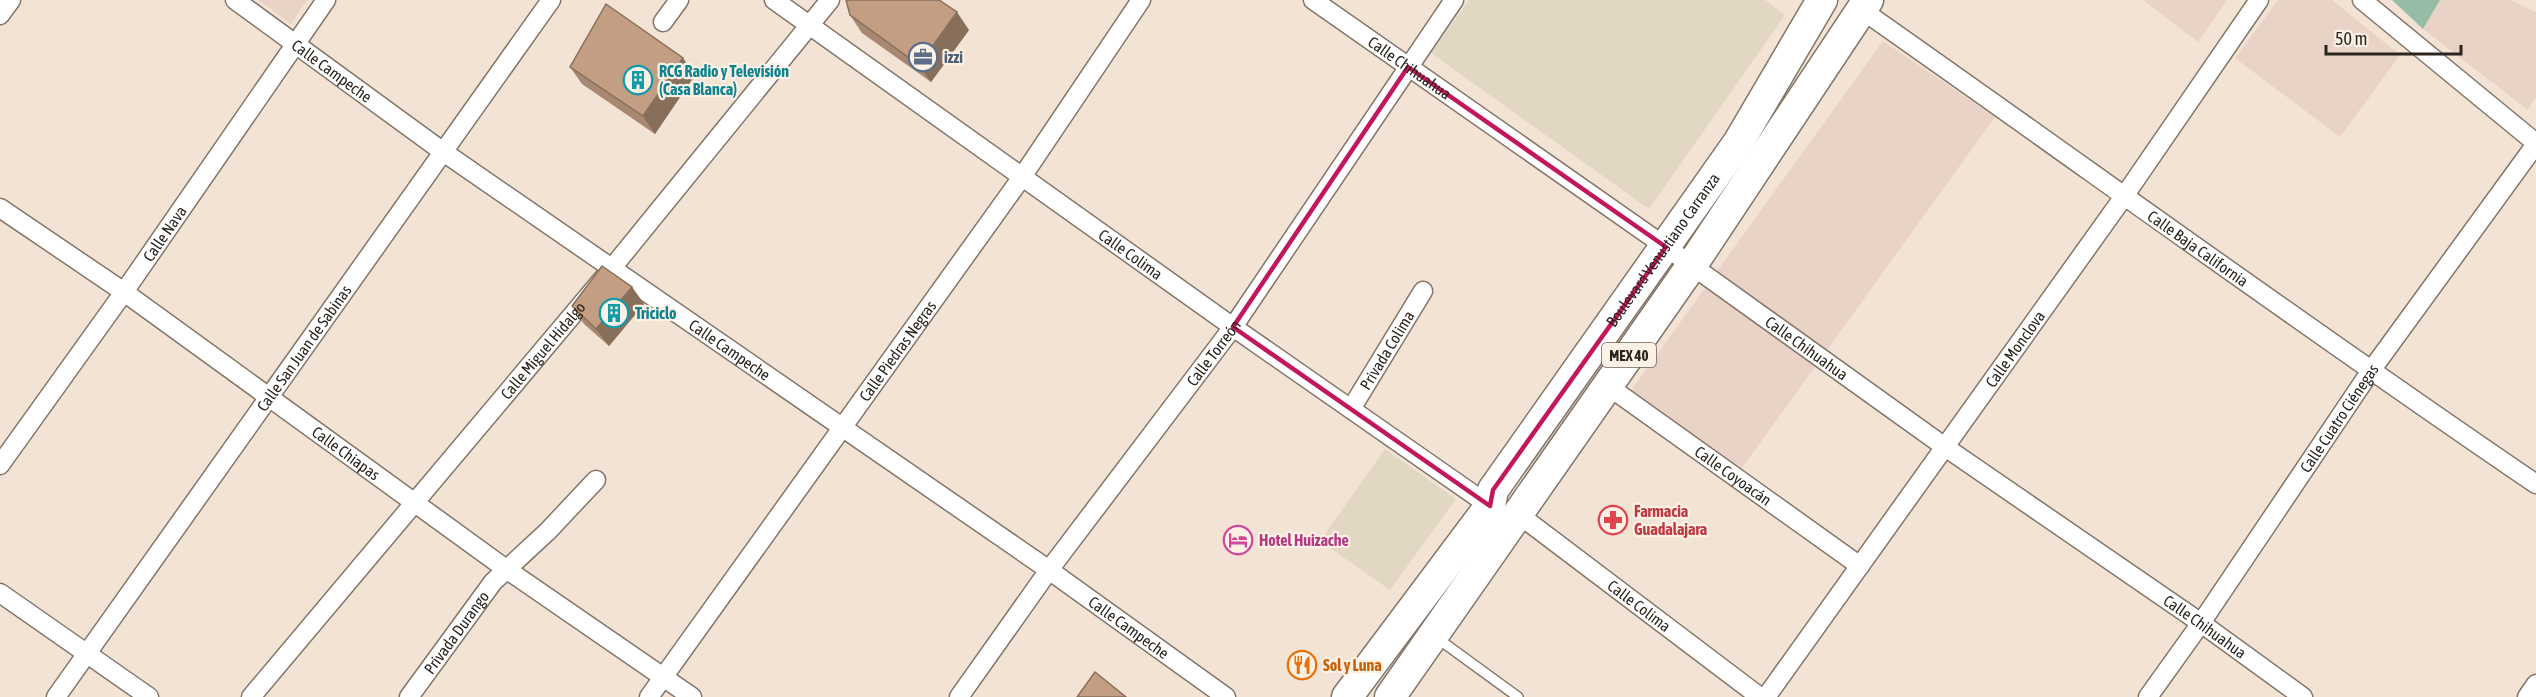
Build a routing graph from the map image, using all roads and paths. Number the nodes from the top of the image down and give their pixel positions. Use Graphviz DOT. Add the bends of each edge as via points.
graph roads {
  1 [pos="10,0"];
  2 [pos="235,0"];
  3 [pos="326,0"];
  4 [pos="550,0"];
  5 [pos="679,0"];
  6 [pos="774,0"];
  7 [pos="830,0"];
  8 [pos="1141,0"];
  9 [pos="1313,0"];
  10 [pos="1454,0"];
  11 [pos="1891,0"];
  12 [pos="2259,0"];
  13 [pos="2362,0"];
  14 [pos="1817,2"];
  15 [pos="1865,5"];
  16 [pos="0,15"];
  17 [pos="663,22"];
  18 [pos="810,26"];
  19 [pos="294,45"];
  20 [pos="1408,67"];
  21 [pos="2536,143"];
  22 [pos="442,151"];
  23 [pos="1022,177"];
  24 [pos="2125,195"];
  25 [pos="0,208"];
  26 [pos="1666,247"];
  27 [pos="1692,265"];
  28 [pos="612,268"];
  29 [pos="1423,291"];
  30 [pos="124,292"];
  31 [pos="1233,327"];
  32 [pos="2370,372"];
  33 [pos="1608,386"];
  34 [pos="269,396"];
  35 [pos="1351,409"];
  36 [pos="840,428"];
  37 [pos="1945,447"];
  38 [pos="0,465"];
  39 [pos="596,480"];
  40 [pos="2536,484"];
  41 [pos="416,502"];
  42 [pos="1504,510"];
  43 [pos="1860,566"];
  44 [pos="506,569"];
  45 [pos="1049,570"];
  46 [pos="0,593"];
  47 [pos="2201,624"];
  48 [pos="1434,636"];
  49 [pos="86,653"];
  50 [pos="664,677"];
  51 [pos="2536,684"];
  52 [pos="56,697"];
  53 [pos="149,697"];
  54 [pos="251,697"];
  55 [pos="409,697"];
  56 [pos="649,697"];
  57 [pos="692,697"];
  58 [pos="959,697"];
  59 [pos="1226,697"];
  60 [pos="1347,697"];
  61 [pos="1390,697"];
  62 [pos="1518,697"];
  63 [pos="1760,697"];
  64 [pos="1766,697"];
  65 [pos="2148,697"];
  66 [pos="2303,697"];
  67 [pos="2527,697"];
  1 -- 16 [label="street"];
  2 -- 19 [label="street, Calle Campeche"];
  3 -- 19 [label="street, Calle Nava"];
  4 -- 22 [label="street, Calle San Juan de Sabinas"];
  5 -- 17 [label="street"];
  6 -- 18 [label="street, Calle Colima"];
  7 -- 18 [label="street, Calle Miguel Hidalgo"];
  8 -- 23 [label="street, Calle Piedras Negras"];
  9 -- 20 [label="street, Calle Chihuahua"];
  10 -- 20 [label="street, Calle Torreón"];
  11 -- 15 [label="main road"];
  12 -- 24 [label="street, Calle Monclova"];
  13 -- 21 [label="street"];
  14 -- 26 [label="main road, Boulevard Venustiano Carranza / MEX 40" via="1738,143"];
  15 -- 24 [label="street, Calle Baja California"];
  15 -- 27 [label="main road, Boulevard Venustiano Carranza / MEX 40"];
  18 -- 23 [label="street, Calle Colima"];
  18 -- 28 [label="street, Calle Miguel Hidalgo"];
  19 -- 22 [label="street, Calle Campeche"];
  19 -- 30 [label="street, Calle Nava"];
  20 -- 26 [label="street, Calle Chihuahua"];
  20 -- 31 [label="street, Calle Torreón"];
  21 -- 32 [label="street, Calle Cuatro Ciénegas"];
  22 -- 28 [label="street, Calle Campeche"];
  22 -- 34 [label="street, Calle San Juan de Sabinas"];
  23 -- 31 [label="street, Calle Colima"];
  23 -- 36 [label="street, Calle Piedras Negras"];
  24 -- 32 [label="street, Calle Baja California"];
  24 -- 37 [label="street, Calle Monclova"];
  25 -- 30 [label="street, Calle Chiapas"];
  26 -- 27 [label="street, Calle Chihuahua"];
  26 -- 42 [label="main road, Boulevard Venustiano Carranza / MEX 40" via="1493,490"];
  27 -- 33 [label="main road, Boulevard Venustiano Carranza / MEX 40"];
  27 -- 37 [label="street, Calle Chihuahua"];
  28 -- 36 [label="street, Calle Campeche"];
  28 -- 41 [label="street, Calle Miguel Hidalgo"];
  29 -- 35 [label="street, Privada Colima"];
  30 -- 34 [label="street, Calle Chiapas"];
  30 -- 38 [label="street, Calle Nava"];
  31 -- 35 [label="street, Calle Colima"];
  31 -- 45 [label="street, Calle Torreón"];
  32 -- 40 [label="street, Calle Baja California"];
  32 -- 47 [label="street, Calle Cuatro Ciénegas"];
  33 -- 42 [label="main road, Boulevard Venustiano Carranza / MEX 40"];
  33 -- 43 [label="street, Calle Coyoacán"];
  34 -- 41 [label="street, Calle Chiapas"];
  34 -- 49 [label="street, Calle San Juan de Sabinas"];
  35 -- 42 [label="street, Calle Colima"];
  36 -- 45 [label="street, Calle Campeche"];
  36 -- 50 [label="street, Calle Piedras Negras"];
  37 -- 43 [label="street, Calle Monclova"];
  37 -- 47 [label="street, Calle Chihuahua"];
  39 -- 44 [label="street, Privada Durango"];
  41 -- 44 [label="street, Calle Chiapas"];
  41 -- 54 [label="street, Calle Miguel Hidalgo"];
  42 -- 48 [label="main road, Boulevard Venustiano Carranza / MEX 40"];
  42 -- 60 [label="main road, Boulevard Venustiano Carranza / MEX 40"];
  42 -- 63 [label="street, Calle Colima"];
  43 -- 64 [label="street, Calle Monclova"];
  44 -- 50 [label="street, Calle Chiapas"];
  44 -- 55 [label="street, Privada Durango"];
  45 -- 58 [label="street, Calle Torreón"];
  45 -- 59 [label="street, Calle Campeche"];
  46 -- 49 [label="street"];
  47 -- 65 [label="street, Calle Cuatro Ciénegas"];
  47 -- 66 [label="street, Calle Chihuahua"];
  48 -- 61 [label="main road, Boulevard Venustiano Carranza / MEX 40"];
  48 -- 62 [label="lane"];
  49 -- 52 [label="street, Calle San Juan de Sabinas"];
  49 -- 53 [label="street"];
  50 -- 56 [label="street, Calle Piedras Negras"];
  50 -- 57 [label="street, Calle Chiapas"];
  51 -- 67 [label="street"];
}
